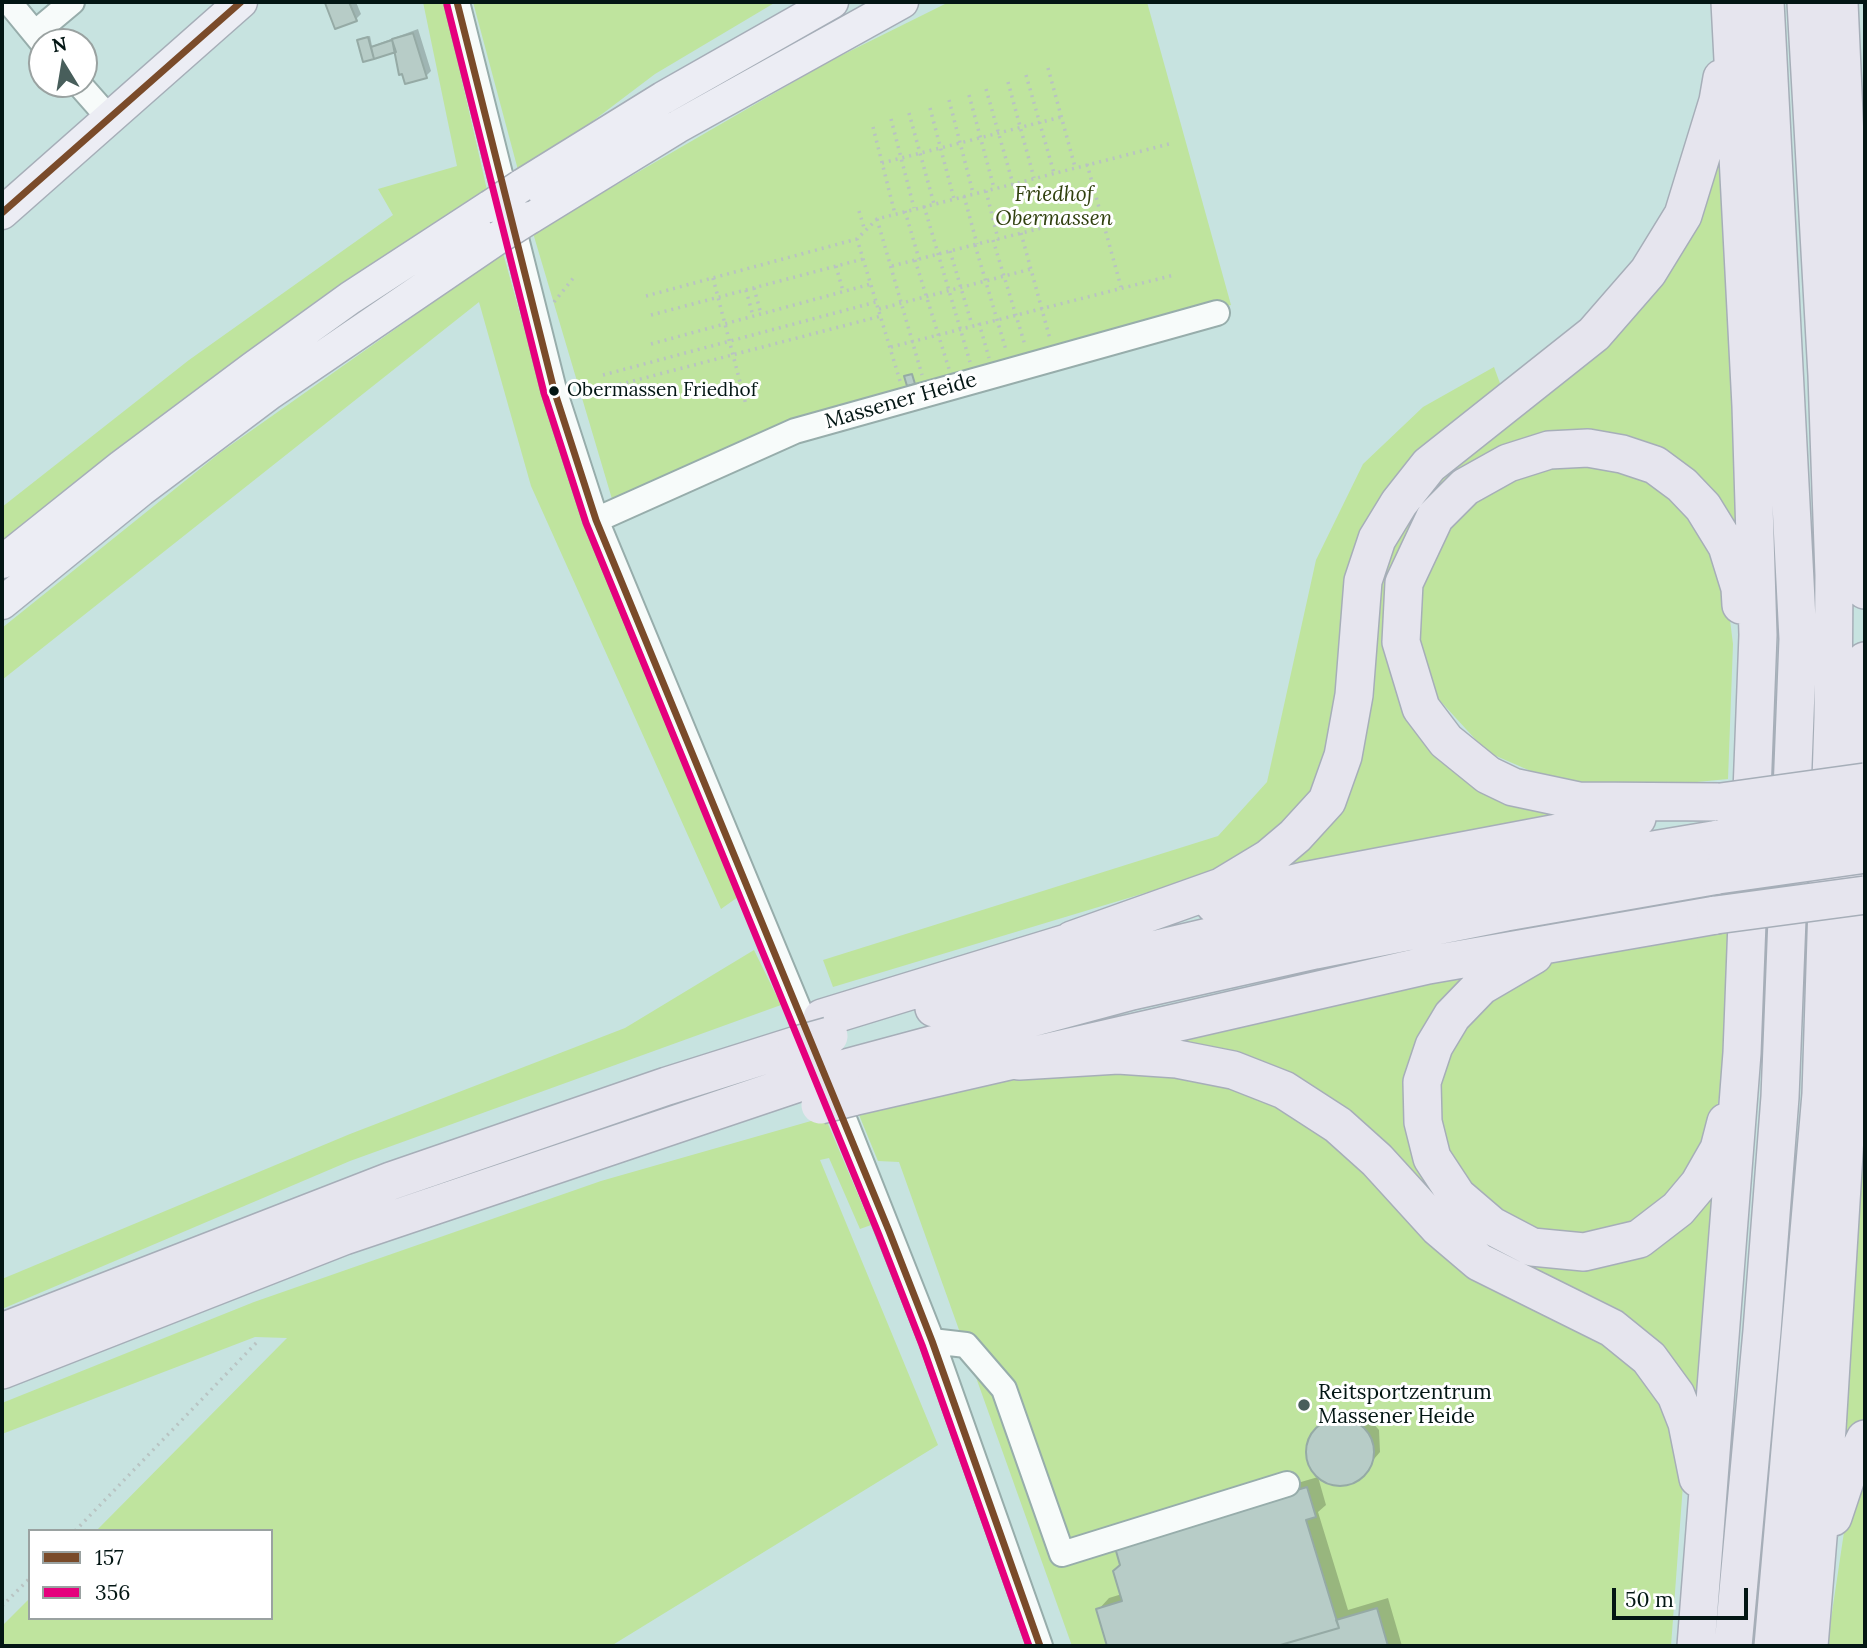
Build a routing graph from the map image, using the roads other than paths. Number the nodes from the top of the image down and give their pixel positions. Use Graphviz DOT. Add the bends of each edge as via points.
graph roads {
  1 [pos="9,2"];
  2 [pos="72,2"];
  3 [pos="241,2"];
  4 [pos="457,2"];
  5 [pos="832,2"];
  6 [pos="902,2"];
  7 [pos="1729,2"];
  8 [pos="1765,2"];
  9 [pos="1806,2"];
  10 [pos="1839,2"];
  11 [pos="31,28"];
  12 [pos="48,28"];
  13 [pos="1841,41"];
  14 [pos="91,98"];
  15 [pos="109,118"];
  16 [pos="1865,145"];
  17 [pos="2,213"];
  18 [pos="1217,313"];
  19 [pos="596,520"];
  20 [pos="2,562"];
  21 [pos="1865,590"];
  22 [pos="2,603"];
  23 [pos="1865,660"];
  24 [pos="1752,746"];
  25 [pos="1865,782"];
  26 [pos="1721,802"];
  27 [pos="1865,818"];
  28 [pos="1865,854"];
  29 [pos="1862,910"];
  30 [pos="1612,931"];
  31 [pos="1072,940"];
  32 [pos="1865,1012"];
  33 [pos="1742,1053"];
  34 [pos="820,1060"];
  35 [pos="1019,1061"];
  36 [pos="2,1332"];
  37 [pos="932,1341"];
  38 [pos="2,1370"];
  39 [pos="1865,1438"];
  40 [pos="1287,1484"];
  41 [pos="1701,1591"];
  42 [pos="1814,1599"];
  43 [pos="1040,1646"];
  44 [pos="1696,1646"];
  45 [pos="1733,1646"];
  46 [pos="1773,1646"];
  47 [pos="1809,1646"];
  1 -- 11 [label="street"];
  2 -- 12 [label="street"];
  3 -- 15 [label="main road"];
  4 -- 19 [label="street" via="552,382"];
  5 -- 20 [label="main road, bridge" via="663,98 350,299 122,466"];
  6 -- 22 [label="main road, bridge" via="688,121 499,237 270,393"];
  7 -- 24 [label="highway" via="1758,621"];
  7 -- 31 [label="highway" via="1718,101 1683,215 1648,272 1594,334 1429,465 1377,539 1363,581 1343,756 1327,801 1269,858 1221,887"];
  8 -- 45 [label="highway" via="1798,639 1780,1097"];
  9 -- 46 [label="highway" via="1828,388 1833,717 1821,1094"];
  10 -- 13 [label="highway"];
  13 -- 16 [label="highway"];
  13 -- 21 [label="highway"];
  14 -- 15 [label="street"];
  15 -- 17 [label="main road"];
  18 -- 19 [label="street, Massener Heide" via="795,430"];
  19 -- 37 [label="street"];
  23 -- 29 [label="highway"];
  24 -- 26 [label="highway" via="1740,588 1727,546 1703,507 1655,465 1622,453 1588,448 1549,450 1508,463 1465,487 1435,517 1404,583 1401,642 1421,708 1446,741 1488,775 1540,794 1607,802"];
  24 -- 33 [label="highway"];
  25 -- 26 [label="highway, bridge"];
  26 -- 31 [label="highway" via="1304,881"];
  27 -- 34 [label="highway, bridge" via="1498,876 1307,914 1123,957"];
  28 -- 34 [label="highway, bridge" via="1506,912"];
  29 -- 30 [label="highway, bridge" via="1716,915"];
  29 -- 32 [label="highway"];
  29 -- 42 [label="highway"];
  30 -- 33 [label="highway" via="1534,954 1480,986 1452,1016 1434,1046 1422,1082 1423,1122 1432,1157 1457,1196 1492,1226 1532,1247 1584,1252 1639,1239 1678,1209 1719,1149"];
  30 -- 35 [label="highway" via="1415,968"];
  31 -- 34 [label="highway"];
  33 -- 41 [label="highway"];
  34 -- 35 [label="highway"];
  34 -- 36 [label="highway" via="667,1086 391,1181"];
  34 -- 38 [label="highway" via="569,1159 344,1236"];
  35 -- 41 [label="highway" via="1118,1055 1177,1059 1233,1070 1284,1090 1338,1125 1479,1262 1612,1328 1649,1358 1676,1395 1686,1423 1700,1490"];
  37 -- 40 [label="street" via="966,1345 1004,1390 1062,1554"];
  37 -- 43 [label="street"];
  39 -- 42 [label="highway" via="1836,1507"];
  41 -- 44 [label="highway"];
  42 -- 47 [label="highway"];
}
